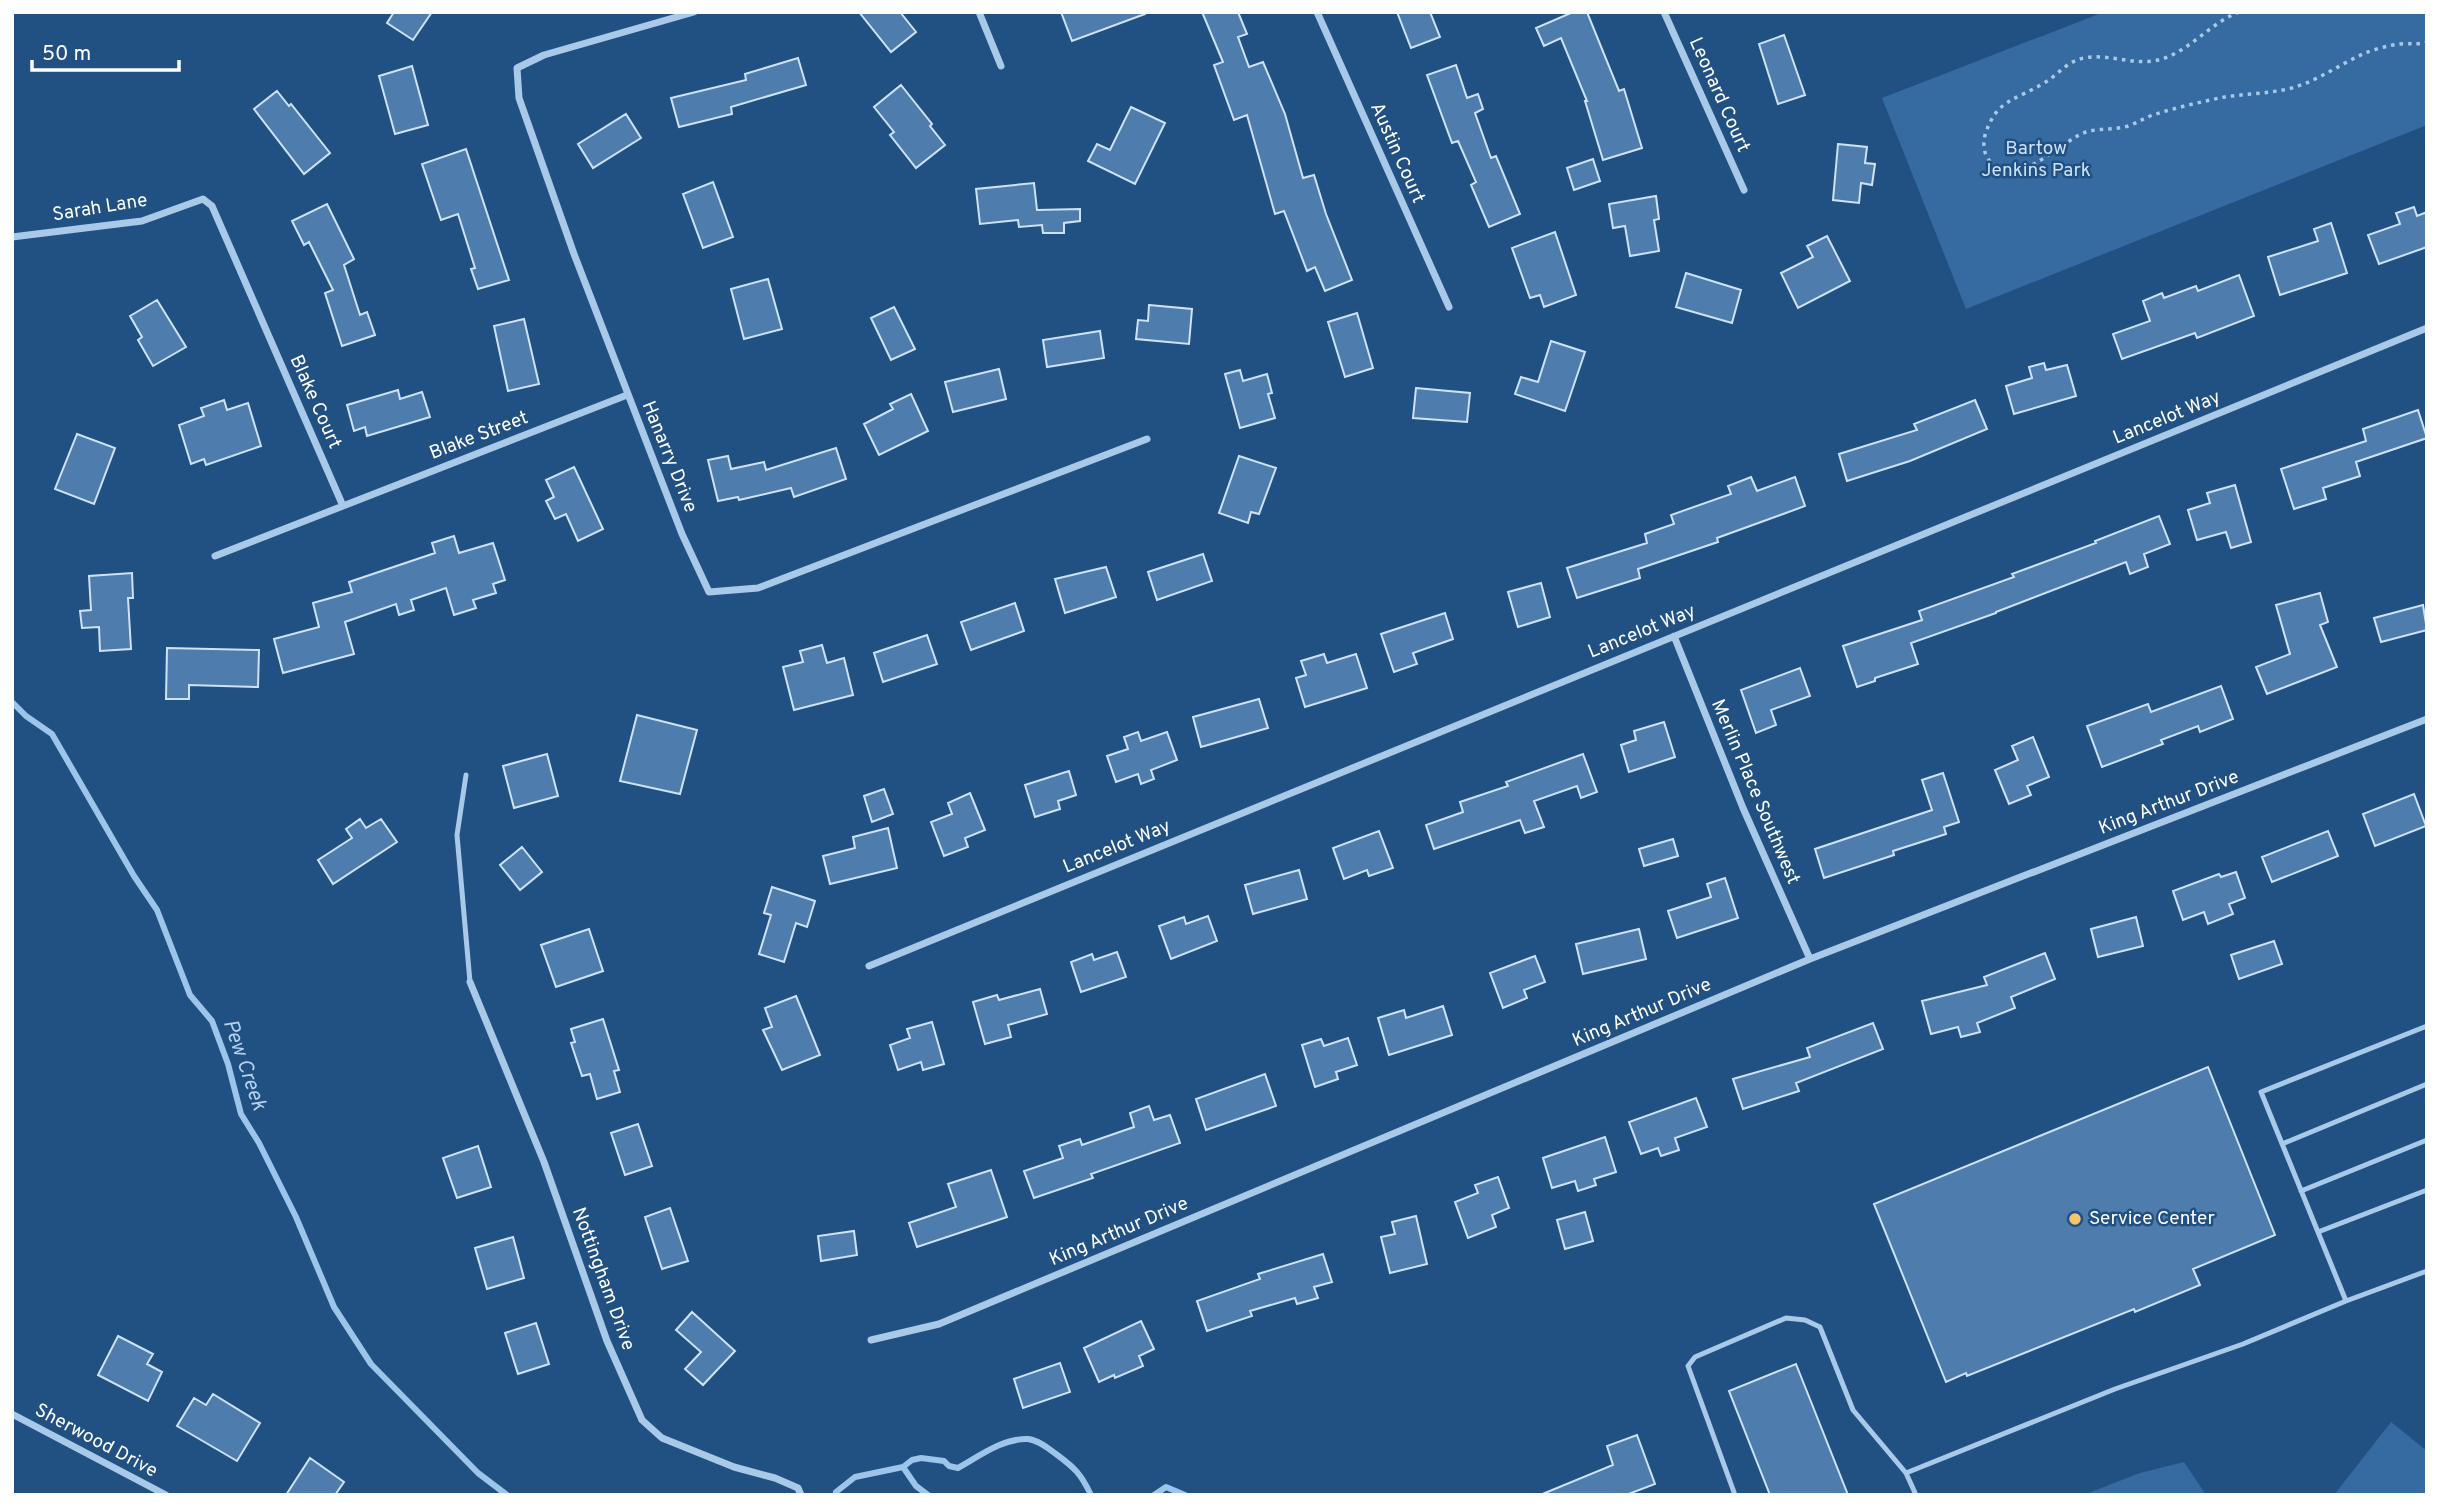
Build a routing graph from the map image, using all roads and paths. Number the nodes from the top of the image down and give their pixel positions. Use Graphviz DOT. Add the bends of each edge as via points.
graph roads {
  1 [pos="694,12"];
  2 [pos="979,12"];
  3 [pos="1317,12"];
  4 [pos="1664,12"];
  5 [pos="2239,12"];
  6 [pos="2427,42"];
  7 [pos="1001,66"];
  8 [pos="1744,190"];
  9 [pos="191,202"];
  10 [pos="12,237"];
  11 [pos="1449,307"];
  12 [pos="2427,328"];
  13 [pos="627,395"];
  14 [pos="1147,439"];
  15 [pos="343,506"];
  16 [pos="215,556"];
  17 [pos="1674,636"];
  18 [pos="2427,719"];
  19 [pos="466,775"];
  20 [pos="1810,959"];
  21 [pos="869,966"];
  22 [pos="470,982"];
  23 [pos="2427,1026"];
  24 [pos="2427,1084"];
  25 [pos="2427,1140"];
  26 [pos="2281,1142"];
  27 [pos="2427,1190"];
  28 [pos="2301,1191"];
  29 [pos="2318,1231"];
  30 [pos="2427,1271"];
  31 [pos="2346,1301"];
  32 [pos="871,1339"];
  33 [pos="12,1414"];
  34 [pos="1906,1473"];
  35 [pos="166,1495"];
  36 [pos="801,1495"];
  37 [pos="1735,1495"];
  38 [pos="1916,1495"];
  1 -- 13 [label="street, Hanarry Drive" via="544,55 517,68 519,98"];
  2 -- 7 [label="street"];
  3 -- 11 [label="street, Austin Court"];
  4 -- 8 [label="street, Leonard Court"];
  5 -- 6 [label="path" via="2170,56 2140,62 2082,58 2046,83 2013,97 2000,106 1984,138 1992,166 2007,173 2019,172 2089,131 2128,126 2152,115 2221,98 2283,90 2379,48"];
  9 -- 10 [label="street, Sarah Lane" via="142,221"];
  9 -- 15 [label="street, Blake Court" via="203,199 212,206"];
  12 -- 17 [label="street, Lancelot Way"];
  13 -- 14 [label="street, Hanarry Drive" via="709,592 758,588"];
  13 -- 15 [label="street, Blake Street"];
  15 -- 16 [label="street"];
  17 -- 20 [label="street, Merlin Place Southwest"];
  17 -- 21 [label="street, Lancelot Way"];
  18 -- 20 [label="street, King Arthur Drive"];
  19 -- 22 [label="lane" via="457,835"];
  20 -- 32 [label="street, King Arthur Drive" via="939,1324"];
  22 -- 36 [label="street, Nottingham Drive" via="642,1420 663,1438 775,1478 797,1488"];
  23 -- 26 [label="lane" via="2261,1093"];
  24 -- 26 [label="lane"];
  25 -- 28 [label="lane"];
  26 -- 28 [label="lane"];
  27 -- 29 [label="lane"];
  28 -- 29 [label="lane"];
  29 -- 31 [label="lane"];
  30 -- 31 [label="lane"];
  31 -- 34 [label="lane"];
  33 -- 35 [label="street, Sherwood Drive"];
  34 -- 37 [label="lane" via="1853,1410 1820,1327 1786,1318 1695,1357 1688,1366"];
  34 -- 38 [label="lane"];
}
